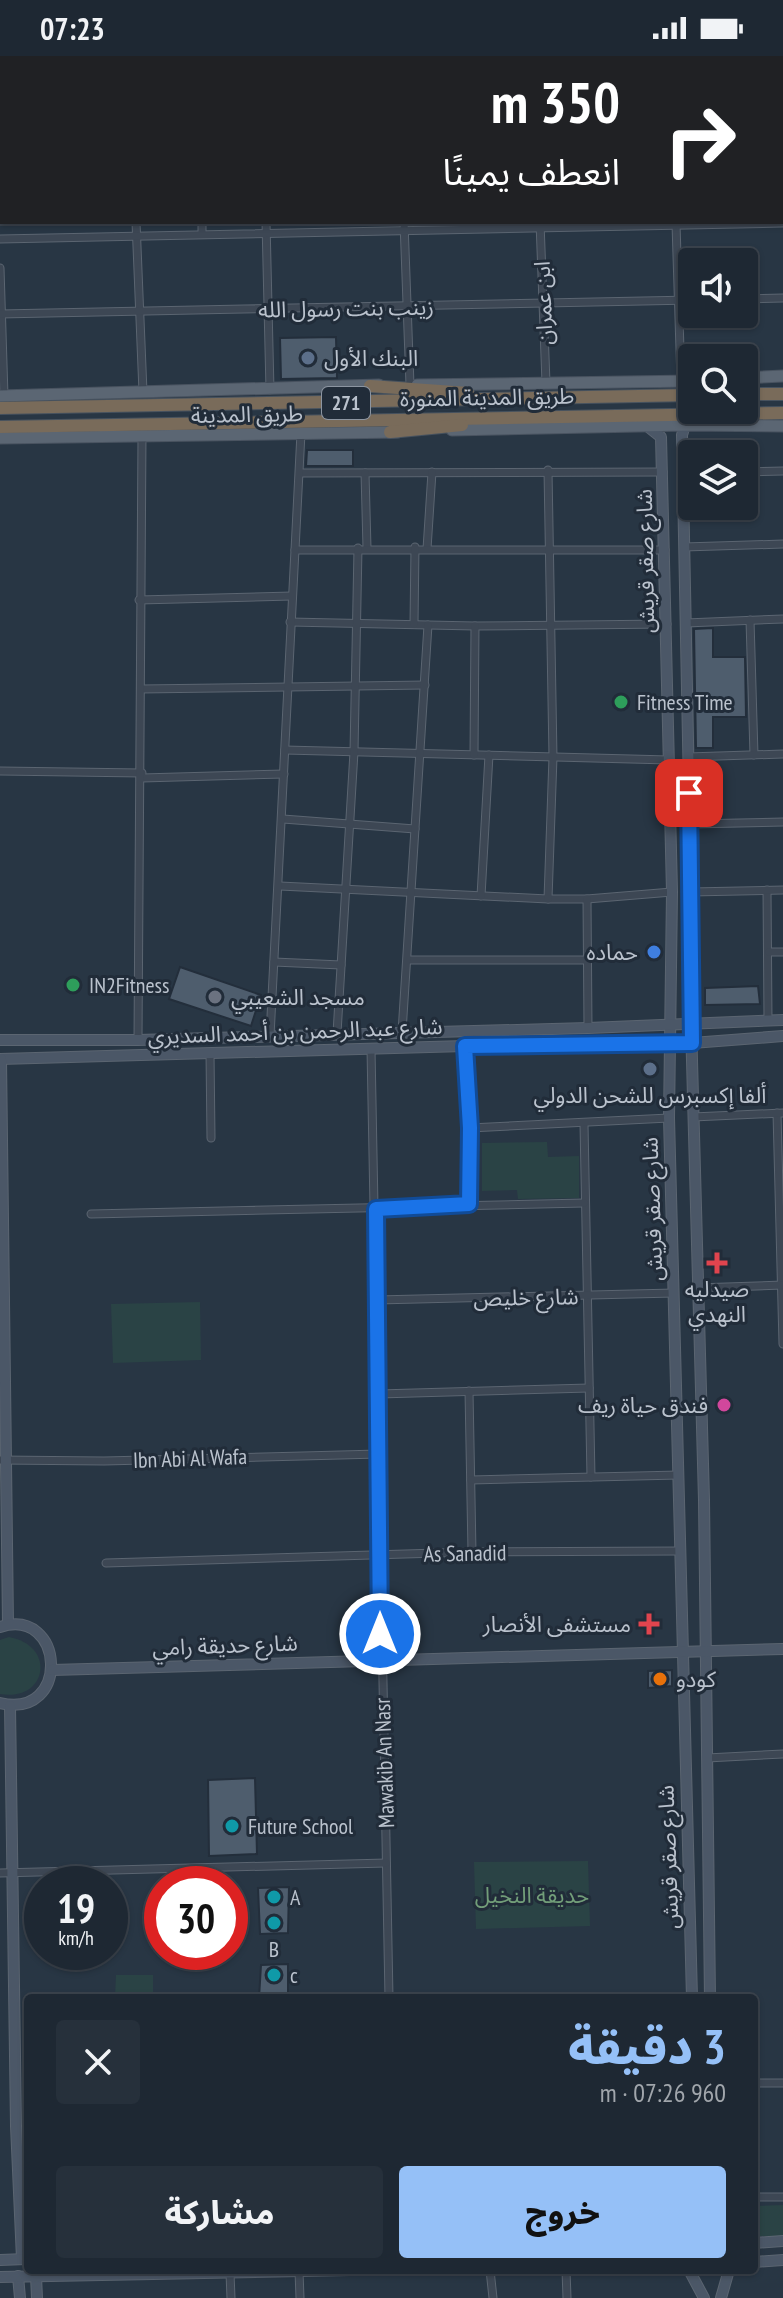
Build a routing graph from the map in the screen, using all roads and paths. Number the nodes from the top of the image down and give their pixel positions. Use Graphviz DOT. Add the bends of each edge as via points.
graph roads {
  1 [pos="136,224"];
  2 [pos="202,224"];
  3 [pos="266,224"];
  4 [pos="608,224"];
  5 [pos="676,224"];
  6 [pos="540,225"];
  7 [pos="404,226"];
  8 [pos="267,233"];
  9 [pos="202,234"];
  10 [pos="137,236"];
  11 [pos="0,239"];
  12 [pos="0,268"];
  13 [pos="678,275"];
  14 [pos="783,298"];
  15 [pos="758,299"];
  16 [pos="678,301"];
  17 [pos="543,304"];
  18 [pos="407,307"];
  19 [pos="268,309"];
  20 [pos="140,311"];
  21 [pos="1,314"];
  22 [pos="783,376"];
  23 [pos="758,377"];
  24 [pos="678,381"];
  25 [pos="546,383"];
  26 [pos="410,385"];
  27 [pos="370,386"];
  28 [pos="270,390"];
  29 [pos="143,392"];
  30 [pos="162,392"];
  31 [pos="783,393"];
  32 [pos="758,394"];
  33 [pos="678,395"];
  34 [pos="535,399"];
  35 [pos="1,400"];
  36 [pos="42,407"];
  37 [pos="783,415"];
  38 [pos="568,416"];
  39 [pos="646,425"];
  40 [pos="685,425"];
  41 [pos="783,426"];
  42 [pos="0,427"];
  43 [pos="390,432"];
  44 [pos="301,433"];
  45 [pos="142,435"];
  46 [pos="0,436"];
  47 [pos="683,440"];
  48 [pos="548,470"];
  49 [pos="783,471"];
  50 [pos="432,472"];
  51 [pos="663,472"];
  52 [pos="758,472"];
  53 [pos="300,473"];
  54 [pos="365,473"];
  55 [pos="664,504"];
  56 [pos="678,504"];
  57 [pos="683,520"];
  58 [pos="783,544"];
  59 [pos="415,547"];
  60 [pos="684,547"];
  61 [pos="363,548"];
  62 [pos="427,549"];
  63 [pos="549,549"];
  64 [pos="295,550"];
  65 [pos="665,550"];
  66 [pos="292,596"];
  67 [pos="139,600"];
  68 [pos="783,619"];
  69 [pos="750,620"];
  70 [pos="290,622"];
  71 [pos="357,623"];
  72 [pos="686,623"];
  73 [pos="414,624"];
  74 [pos="667,624"];
  75 [pos="428,625"];
  76 [pos="550,625"];
  77 [pos="475,626"];
  78 [pos="425,685"];
  79 [pos="355,686"];
  80 [pos="288,688"];
  81 [pos="141,689"];
  82 [pos="285,750"];
  83 [pos="354,752"];
  84 [pos="421,753"];
  85 [pos="783,754"];
  86 [pos="474,755"];
  87 [pos="489,755"];
  88 [pos="754,755"];
  89 [pos="553,757"];
  90 [pos="688,757"];
  91 [pos="669,760"];
  92 [pos="0,771"];
  93 [pos="284,774"];
  94 [pos="142,775"];
  95 [pos="689,793"];
  96 [pos="670,795"];
  97 [pos="283,819"];
  98 [pos="783,822"];
  99 [pos="690,824"];
  100 [pos="349,825"];
  101 [pos="415,829"];
  102 [pos="280,886"];
  103 [pos="344,890"];
  104 [pos="767,890"];
  105 [pos="783,890"];
  106 [pos="672,892"];
  107 [pos="691,892"];
  108 [pos="409,894"];
  109 [pos="481,896"];
  110 [pos="548,899"];
  111 [pos="587,899"];
  112 [pos="769,952"];
  113 [pos="783,952"];
  114 [pos="408,960"];
  115 [pos="588,960"];
  116 [pos="274,962"];
  117 [pos="341,965"];
  118 [pos="768,1020"];
  119 [pos="783,1020"];
  120 [pos="691,1024"];
  121 [pos="671,1025"];
  122 [pos="588,1028"];
  123 [pos="402,1032"];
  124 [pos="337,1033"];
  125 [pos="270,1036"];
  126 [pos="783,1036"];
  127 [pos="0,1040"];
  128 [pos="138,1040"];
  129 [pos="672,1043"];
  130 [pos="692,1043"];
  131 [pos="465,1046"];
  132 [pos="371,1049"];
  133 [pos="210,1053"];
  134 [pos="1,1059"];
  135 [pos="780,1113"];
  136 [pos="693,1117"];
  137 [pos="669,1118"];
  138 [pos="584,1124"];
  139 [pos="470,1128"];
  140 [pos="211,1138"];
  141 [pos="781,1195"];
  142 [pos="584,1203"];
  143 [pos="469,1204"];
  144 [pos="376,1209"];
  145 [pos="91,1214"];
  146 [pos="782,1285"];
  147 [pos="696,1288"];
  148 [pos="674,1293"];
  149 [pos="587,1296"];
  150 [pos="377,1300"];
  151 [pos="783,1344"];
  152 [pos="589,1388"];
  153 [pos="469,1391"];
  154 [pos="379,1394"];
  155 [pos="379,1454"];
  156 [pos="3,1460"];
  157 [pos="679,1475"];
  158 [pos="591,1477"];
  159 [pos="471,1480"];
  160 [pos="681,1551"];
  161 [pos="472,1552"];
  162 [pos="381,1555"];
  163 [pos="106,1563"];
  164 [pos="4,1625"];
  165 [pos="783,1649"];
  166 [pos="684,1651"];
  167 [pos="704,1651"];
  168 [pos="380,1660"];
  169 [pos="52,1670"];
  170 [pos="5,1704"];
  171 [pos="783,1754"];
  172 [pos="707,1758"];
  173 [pos="386,1863"];
  174 [pos="13,1872"];
  175 [pos="0,1873"];
  176 [pos="389,1994"];
  177 [pos="692,1994"];
  178 [pos="710,1994"];
  179 [pos="758,2083"];
  180 [pos="783,2083"];
  181 [pos="758,2197"];
  182 [pos="783,2197"];
  183 [pos="783,2241"];
  184 [pos="24,2242"];
  185 [pos="758,2243"];
  186 [pos="24,2259"];
  187 [pos="0,2260"];
  188 [pos="783,2260"];
  189 [pos="758,2262"];
  190 [pos="165,2274"];
  191 [pos="230,2274"];
  192 [pos="299,2274"];
  193 [pos="490,2274"];
  194 [pos="566,2274"];
  195 [pos="691,2274"];
  196 [pos="728,2274"];
  197 [pos="18,2276"];
  198 [pos="36,2276"];
  199 [pos="0,2277"];
  200 [pos="20,2298"];
  201 [pos="37,2298"];
  202 [pos="231,2298"];
  203 [pos="300,2298"];
  204 [pos="493,2298"];
  205 [pos="567,2298"];
  206 [pos="704,2298"];
  207 [pos="721,2298"];
  1 -- 10 [label="street"];
  2 -- 9 [label="street"];
  3 -- 8 [label="street"];
  4 -- 6 [label="street"];
  5 -- 13 [label="street"];
  6 -- 7 [label="street"];
  6 -- 17 [label="street, ابن عمران"];
  7 -- 8 [label="street"];
  7 -- 18 [label="street"];
  8 -- 9 [label="street"];
  8 -- 19 [label="street"];
  9 -- 10 [label="street"];
  10 -- 11 [label="street"];
  10 -- 20 [label="street"];
  12 -- 21 [label="street"];
  14 -- 15 [label="street"];
  16 -- 17 [label="street, زينب بنت رسول الله"];
  17 -- 18 [label="street, زينب بنت رسول الله"];
  17 -- 25 [label="street, ابن عمران"];
  18 -- 19 [label="street, زينب بنت رسول الله"];
  18 -- 26 [label="street"];
  19 -- 20 [label="street, زينب بنت رسول الله"];
  19 -- 28 [label="street"];
  20 -- 21 [label="street, زينب بنت رسول الله"];
  20 -- 29 [label="street"];
  21 -- 35 [label="street"];
  22 -- 23 [label="main road"];
  24 -- 25 [label="main road, طريق المدينة"];
  25 -- 26 [label="main road, طريق المدينة"];
  26 -- 27 [label="main road, طريق المدينة"];
  27 -- 28 [label="main road, طريق المدينة"];
  27 -- 34 [label="highway"];
  28 -- 30 [label="main road, طريق المدينة"];
  29 -- 30 [label="main road, طريق المدينة"];
  29 -- 35 [label="main road, طريق المدينة"];
  30 -- 36 [label="main road"];
  31 -- 32 [label="highway"];
  33 -- 34 [label="highway, طريق المدينة المنورة / 271"];
  34 -- 36 [label="highway, طريق المدينة المنورة / 271"];
  35 -- 36 [label="highway, طريق المدينة المنورة / 271"];
  37 -- 38 [label="highway, طريق المدينة المنورة / 271"];
  38 -- 42 [label="highway, طريق المدينة المنورة / 271"];
  38 -- 43 [label="highway"];
  39 -- 40 [label="main road, طريق المدينة"];
  39 -- 43 [label="main road, طريق المدينة"];
  39 -- 51 [label="street, شارع صقر قريش" via="661,437"];
  40 -- 41 [label="main road, طريق المدينة"];
  40 -- 47 [label="street, شارع صقر قريش"];
  43 -- 44 [label="main road, طريق المدينة"];
  44 -- 45 [label="main road, طريق المدينة"];
  44 -- 53 [label="street"];
  45 -- 46 [label="main road, طريق المدينة"];
  45 -- 67 [label="street"];
  48 -- 50 [label="street"];
  48 -- 51 [label="street"];
  48 -- 63 [label="street"];
  49 -- 52 [label="street"];
  50 -- 54 [label="street"];
  50 -- 62 [label="street"];
  51 -- 55 [label="street, شارع صقر قريش"];
  53 -- 54 [label="street"];
  53 -- 64 [label="street"];
  54 -- 61 [label="street"];
  55 -- 56 [label="street"];
  55 -- 65 [label="street, شارع صقر قريش"];
  57 -- 60 [label="street, شارع صقر قريش"];
  58 -- 60 [label="street"];
  59 -- 61 [label="street"];
  59 -- 62 [label="street"];
  59 -- 73 [label="street"];
  60 -- 72 [label="street, شارع صقر قريش"];
  61 -- 64 [label="street"];
  61 -- 71 [label="street"];
  62 -- 63 [label="street"];
  63 -- 65 [label="street"];
  63 -- 76 [label="street"];
  64 -- 66 [label="street"];
  65 -- 74 [label="street, شارع صقر قريش"];
  66 -- 67 [label="street"];
  66 -- 70 [label="street"];
  67 -- 81 [label="street"];
  68 -- 69 [label="street"];
  69 -- 72 [label="street"];
  69 -- 88 [label="street"];
  70 -- 71 [label="street"];
  70 -- 80 [label="street"];
  71 -- 73 [label="street"];
  71 -- 79 [label="street"];
  72 -- 90 [label="street, شارع صقر قريش"];
  73 -- 75 [label="street"];
  74 -- 76 [label="street"];
  74 -- 91 [label="street, شارع صقر قريش"];
  75 -- 77 [label="street"];
  75 -- 78 [label="street"];
  76 -- 77 [label="street"];
  76 -- 89 [label="street"];
  77 -- 86 [label="street"];
  78 -- 79 [label="street"];
  78 -- 84 [label="street"];
  79 -- 80 [label="street"];
  79 -- 83 [label="street"];
  80 -- 81 [label="street"];
  80 -- 82 [label="street"];
  81 -- 94 [label="street"];
  82 -- 83 [label="street"];
  82 -- 93 [label="street"];
  83 -- 84 [label="street"];
  83 -- 100 [label="street"];
  84 -- 86 [label="street"];
  84 -- 101 [label="street"];
  85 -- 88 [label="street"];
  86 -- 87 [label="street"];
  87 -- 89 [label="street"];
  87 -- 109 [label="street"];
  88 -- 90 [label="street"];
  89 -- 91 [label="street"];
  89 -- 110 [label="street"];
  90 -- 95 [label="street, شارع صقر قريش"];
  91 -- 96 [label="street, شارع صقر قريش"];
  92 -- 94 [label="street"];
  93 -- 94 [label="street"];
  93 -- 97 [label="street"];
  94 -- 128 [label="street"];
  95 -- 96 [label="street"];
  95 -- 99 [label="street, شارع صقر قريش"];
  96 -- 106 [label="street, شارع صقر قريش"];
  97 -- 100 [label="street"];
  97 -- 102 [label="street"];
  98 -- 99 [label="street"];
  99 -- 107 [label="street, شارع صقر قريش"];
  100 -- 101 [label="street"];
  100 -- 103 [label="street"];
  101 -- 108 [label="street"];
  102 -- 103 [label="street"];
  102 -- 116 [label="street"];
  103 -- 108 [label="street"];
  103 -- 117 [label="street"];
  104 -- 105 [label="street"];
  104 -- 107 [label="street"];
  104 -- 112 [label="street"];
  106 -- 111 [label="street"];
  106 -- 121 [label="street, شارع صقر قريش"];
  107 -- 120 [label="street, شارع صقر قريش"];
  108 -- 109 [label="street"];
  108 -- 114 [label="street"];
  109 -- 110 [label="street"];
  110 -- 111 [label="street"];
  111 -- 115 [label="street"];
  112 -- 113 [label="street"];
  112 -- 118 [label="street"];
  114 -- 115 [label="street"];
  114 -- 123 [label="street"];
  115 -- 122 [label="street"];
  116 -- 117 [label="street"];
  116 -- 125 [label="street"];
  117 -- 124 [label="street"];
  118 -- 119 [label="street, شارع عبد الرحمن بن أحمد السديري"];
  118 -- 120 [label="street, شارع عبد الرحمن بن أحمد السديري"];
  120 -- 121 [label="street, شارع عبد الرحمن بن أحمد السديري"];
  120 -- 130 [label="street, شارع صقر قريش"];
  121 -- 122 [label="street, شارع عبد الرحمن بن أحمد السديري"];
  121 -- 129 [label="street, شارع صقر قريش"];
  122 -- 123 [label="street, شارع عبد الرحمن بن أحمد السديري"];
  123 -- 124 [label="street, شارع عبد الرحمن بن أحمد السديري"];
  124 -- 125 [label="street, شارع عبد الرحمن بن أحمد السديري"];
  125 -- 128 [label="street, شارع عبد الرحمن بن أحمد السديري"];
  126 -- 130 [label="street, شارع عبد الرحمن بن أحمد السديري"];
  127 -- 128 [label="street, شارع عبد الرحمن بن أحمد السديري"];
  129 -- 130 [label="street, شارع عبد الرحمن بن أحمد السديري"];
  129 -- 131 [label="street, شارع عبد الرحمن بن أحمد السديري"];
  129 -- 137 [label="street, شارع صقر قريش"];
  130 -- 136 [label="street, شارع صقر قريش"];
  131 -- 132 [label="street, شارع عبد الرحمن بن أحمد السديري"];
  131 -- 139 [label="street"];
  132 -- 133 [label="street, شارع عبد الرحمن بن أحمد السديري"];
  132 -- 144 [label="street, Mawakib An Nasr"];
  133 -- 134 [label="street, شارع عبد الرحمن بن أحمد السديري"];
  133 -- 140 [label="street"];
  134 -- 156 [label="street"];
  135 -- 136 [label="street"];
  135 -- 141 [label="street"];
  136 -- 147 [label="street, شارع صقر قريش"];
  137 -- 138 [label="street"];
  137 -- 148 [label="street, شارع صقر قريش"];
  138 -- 139 [label="street"];
  138 -- 142 [label="street"];
  139 -- 143 [label="street"];
  141 -- 146 [label="street"];
  142 -- 143 [label="street"];
  142 -- 149 [label="street"];
  143 -- 144 [label="street"];
  144 -- 145 [label="street"];
  144 -- 150 [label="street, Mawakib An Nasr"];
  146 -- 147 [label="street"];
  146 -- 151 [label="street"];
  147 -- 167 [label="street, شارع صقر قريش"];
  148 -- 149 [label="street, شارع خليص"];
  148 -- 157 [label="street, شارع صقر قريش"];
  149 -- 150 [label="street, شارع خليص"];
  149 -- 152 [label="street"];
  150 -- 154 [label="street, Mawakib An Nasr"];
  152 -- 153 [label="street"];
  152 -- 158 [label="street"];
  153 -- 154 [label="street"];
  153 -- 159 [label="street"];
  154 -- 155 [label="street, Mawakib An Nasr"];
  155 -- 156 [label="street, Ibn Abi Al Wafa"];
  155 -- 162 [label="street, Mawakib An Nasr"];
  156 -- 164 [label="street"];
  157 -- 158 [label="street"];
  157 -- 160 [label="street, شارع صقر قريش"];
  158 -- 159 [label="street"];
  159 -- 161 [label="street"];
  160 -- 161 [label="street, As Sanadid"];
  160 -- 166 [label="street, شارع صقر قريش"];
  161 -- 162 [label="street, As Sanadid"];
  162 -- 163 [label="street, As Sanadid"];
  162 -- 168 [label="street, Mawakib An Nasr"];
  164 -- 169 [label="street" via="27,1626 43,1637 52,1654"];
  165 -- 167 [label="street, شارع حديقة رامي"];
  166 -- 167 [label="street, شارع حديقة رامي"];
  166 -- 168 [label="street, شارع حديقة رامي"];
  166 -- 177 [label="street, شارع صقر قريش"];
  167 -- 172 [label="street, شارع صقر قريش"];
  168 -- 169 [label="street, شارع حديقة رامي"];
  168 -- 173 [label="street, Mawakib An Nasr"];
  169 -- 170 [label="street" via="44,1690 29,1702"];
  170 -- 174 [label="street"];
  171 -- 172 [label="street"];
  172 -- 178 [label="street, شارع صقر قريش"];
  173 -- 174 [label="street"];
  173 -- 176 [label="street, Mawakib An Nasr"];
  174 -- 175 [label="street"];
  174 -- 184 [label="street" via="16,2110"];
  179 -- 180 [label="street"];
  181 -- 182 [label="street"];
  183 -- 185 [label="street"];
  186 -- 187 [label="street"];
  188 -- 189 [label="street"];
  190 -- 198 [label="street"];
  191 -- 202 [label="street"];
  192 -- 203 [label="street"];
  193 -- 204 [label="street"];
  194 -- 205 [label="street"];
  195 -- 206 [label="street"];
  196 -- 207 [label="street"];
  197 -- 198 [label="street"];
  197 -- 199 [label="street"];
  197 -- 200 [label="street"];
  198 -- 201 [label="street"];
}
